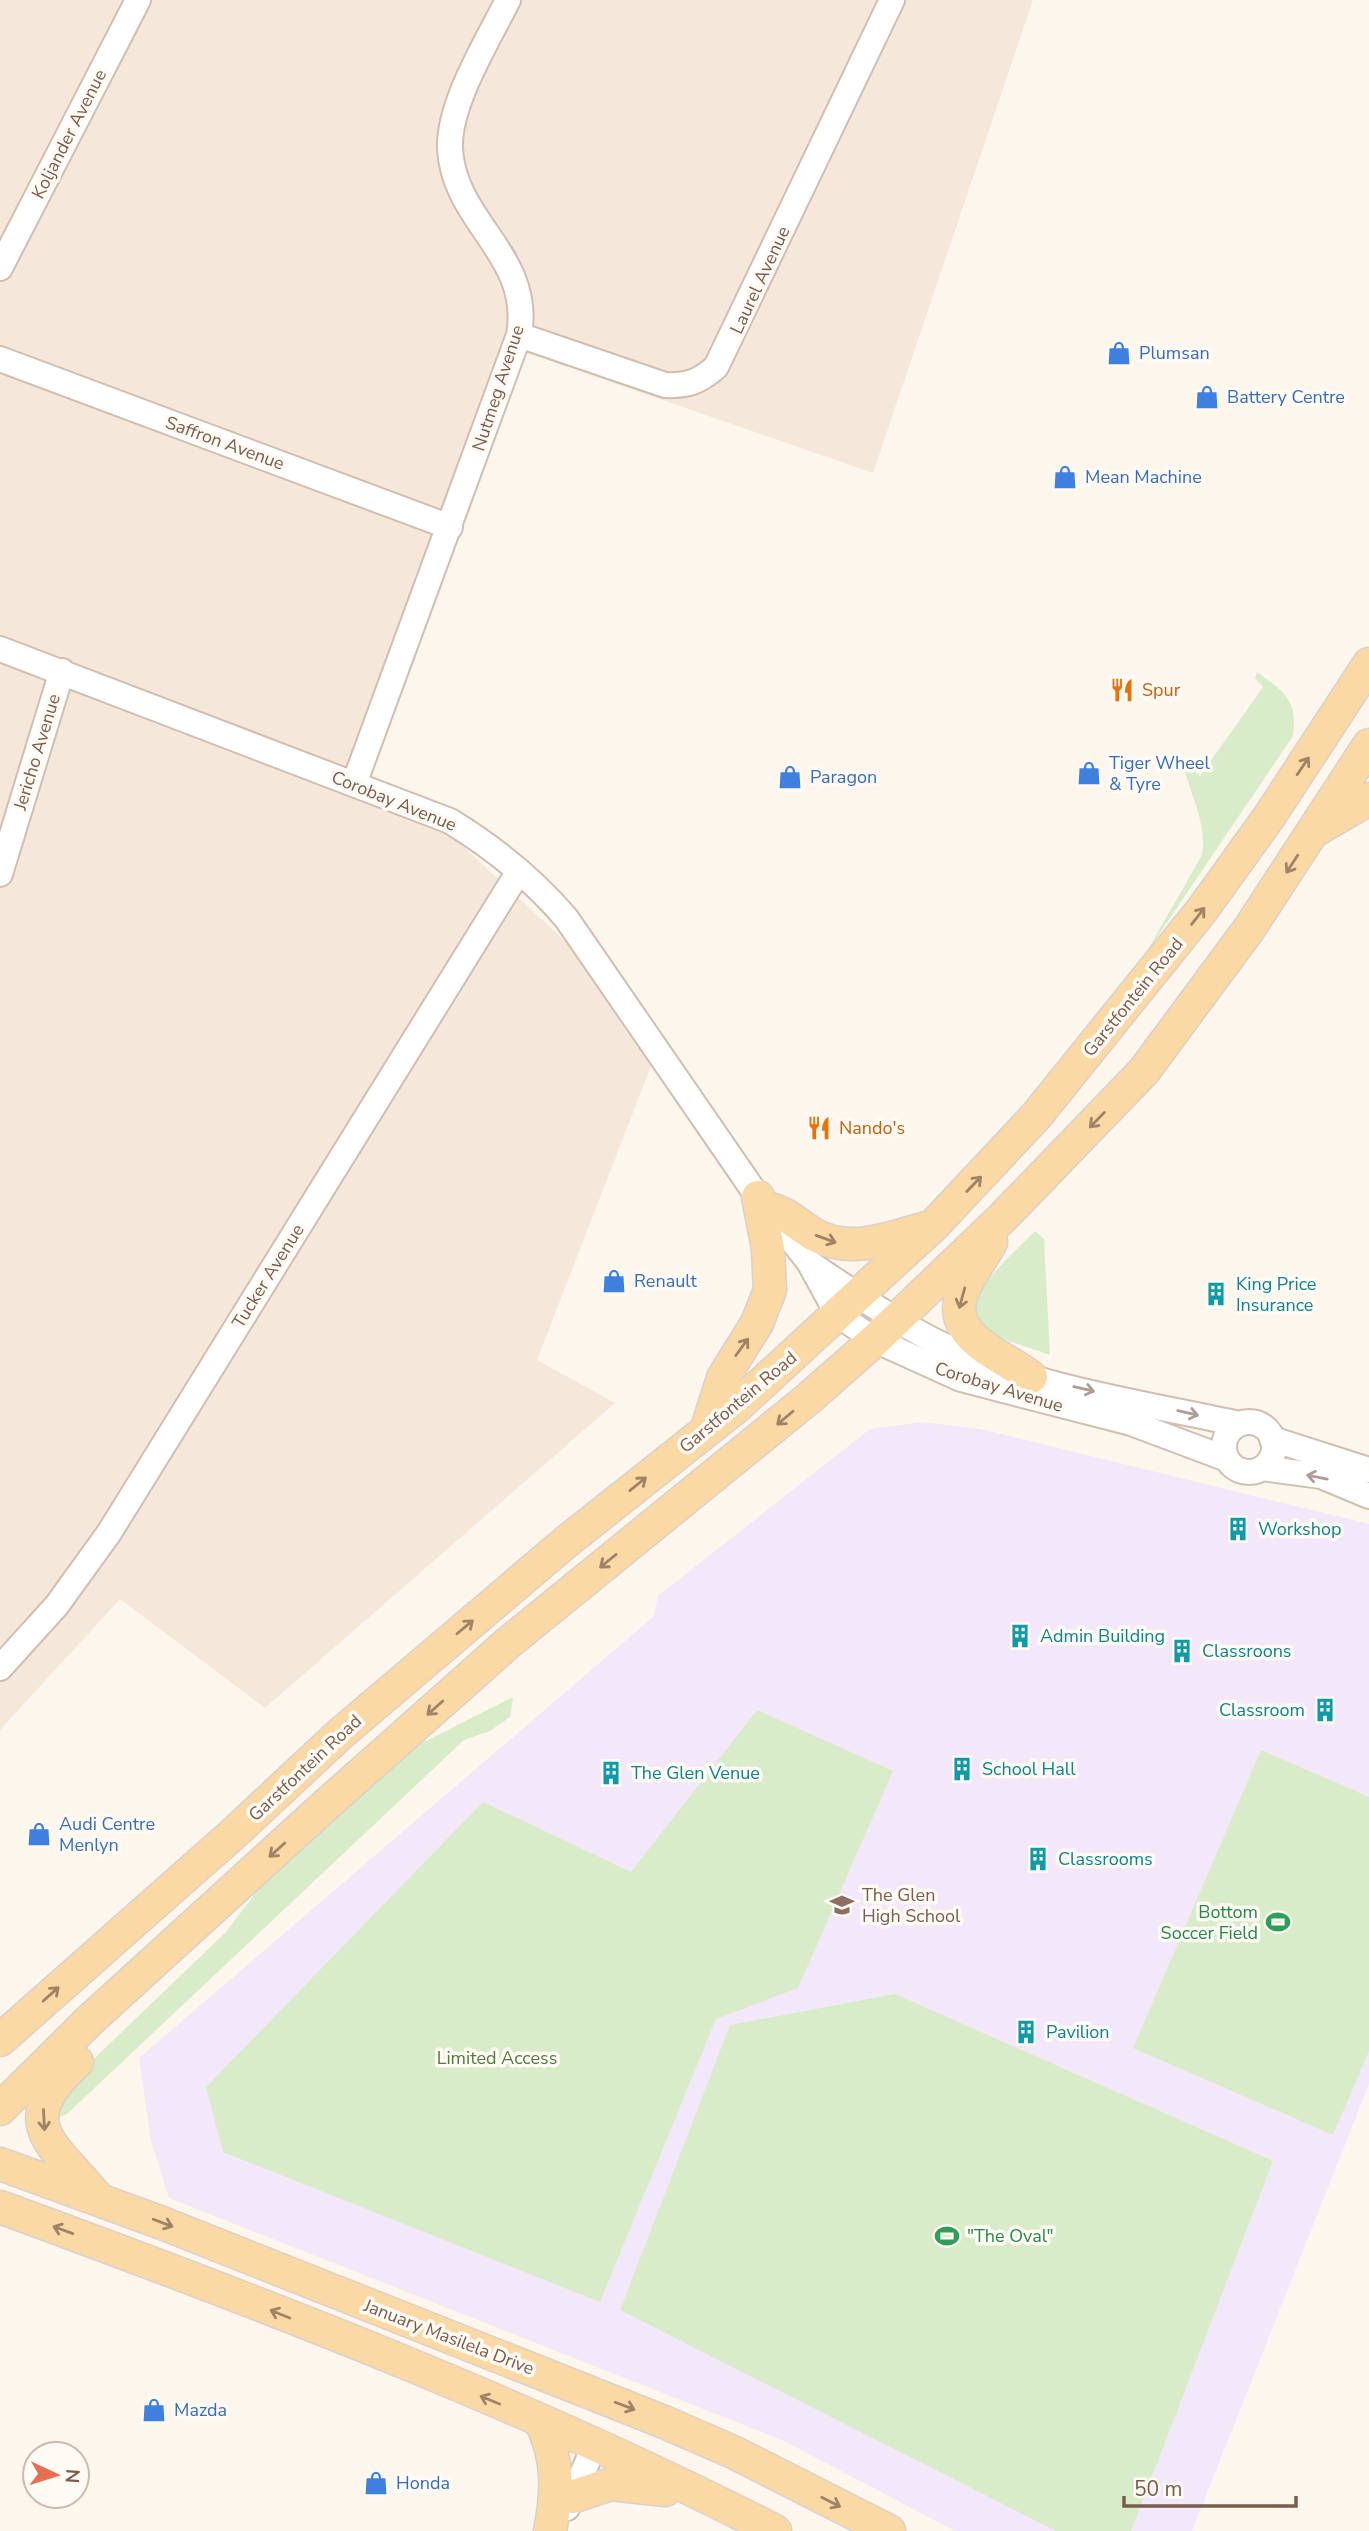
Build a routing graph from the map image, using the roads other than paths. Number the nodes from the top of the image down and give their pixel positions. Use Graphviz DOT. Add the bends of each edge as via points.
graph roads {
  1 [pos="138,0"];
  2 [pos="508,0"];
  3 [pos="892,0"];
  4 [pos="0,268"];
  5 [pos="519,335"];
  6 [pos="0,359"];
  7 [pos="450,527"];
  8 [pos="0,649"];
  9 [pos="1369,664"];
  10 [pos="62,671"];
  11 [pos="1369,745"];
  12 [pos="354,784"];
  13 [pos="1369,799"];
  14 [pos="1312,832"];
  15 [pos="519,871"];
  16 [pos="0,874"];
  17 [pos="762,1202"];
  18 [pos="1004,1216"];
  19 [pos="934,1226"];
  20 [pos="848,1306"];
  21 [pos="885,1330"];
  22 [pos="1031,1377"];
  23 [pos="1238,1424"];
  24 [pos="706,1432"];
  25 [pos="1272,1439"];
  26 [pos="1227,1459"];
  27 [pos="1262,1468"];
  28 [pos="1369,1470"];
  29 [pos="1369,1496"];
  30 [pos="0,1668"];
  31 [pos="90,2020"];
  32 [pos="0,2039"];
  33 [pos="0,2109"];
  34 [pos="0,2164"];
  35 [pos="99,2200"];
  36 [pos="0,2207"];
  37 [pos="458,2341"];
  38 [pos="540,2420"];
  39 [pos="594,2447"];
  40 [pos="691,2490"];
  41 [pos="572,2497"];
  42 [pos="550,2531"];
  43 [pos="557,2531"];
  44 [pos="775,2531"];
  45 [pos="889,2531"];
  1 -- 4 [label="street, Koljander Avenue"];
  2 -- 5 [label="street, Nutmeg Avenue" via="466,87 450,148 462,194 518,286"];
  3 -- 5 [label="street, Laurel Avenue" via="716,367 701,380 684,386 665,384"];
  5 -- 7 [label="street, Nutmeg Avenue"];
  6 -- 7 [label="street, Saffron Avenue"];
  7 -- 12 [label="street, Nutmeg Avenue"];
  8 -- 10 [label="street, Corobay Avenue"];
  19 -- 9 [label="main road, Garstfontein Road, one-way" via="1037,1115 1202,910"];
  10 -- 12 [label="street, Corobay Avenue"];
  10 -- 16 [label="street, Jericho Avenue"];
  11 -- 14 [label="main road"];
  12 -- 15 [label="street, Corobay Avenue" via="450,821"];
  13 -- 14 [label="main road"];
  14 -- 18 [label="main road, one-way" via="1249,929 1144,1071"];
  15 -- 17 [label="street, Corobay Avenue" via="566,918"];
  15 -- 30 [label="street, Tucker Avenue" via="109,1533 57,1605"];
  17 -- 19 [label="main road, one-way" via="790,1215 812,1233 841,1243 876,1242"];
  17 -- 20 [label="street, Corobay Avenue"];
  24 -- 17 [label="main road, one-way" via="723,1378 757,1323 770,1290"];
  18 -- 21 [label="main road"];
  18 -- 22 [label="main road, one-way" via="962,1292 960,1317 974,1340"];
  19 -- 20 [label="main road, Garstfontein Road"];
  20 -- 21 [label="street, Corobay Avenue"];
  20 -- 24 [label="main road, Garstfontein Road"];
  21 -- 22 [label="street, Corobay Avenue"];
  21 -- 26 [label="street, Corobay Avenue" via="961,1379 1131,1423"];
  21 -- 31 [label="main road, one-way" via="770,1431 508,1643"];
  22 -- 23 [label="street, Corobay Avenue, one-way"];
  23 -- 25 [label="street, Corobay Avenue" via="1262,1426"];
  23 -- 26 [label="street" via="1224,1443"];
  32 -- 24 [label="main road, Garstfontein Road, one-way" via="417,1667"];
  25 -- 27 [label="street" via="1272,1455"];
  25 -- 28 [label="street, Corobay Avenue"];
  26 -- 27 [label="street, Corobay Avenue" via="1247,1472"];
  29 -- 27 [label="street, Corobay Avenue, one-way" via="1321,1476"];
  31 -- 33 [label="main road"];
  31 -- 35 [label="main road, one-way" via="87,2051 51,2089 42,2119 52,2149"];
  34 -- 35 [label="main road, January Masilela Drive"];
  35 -- 37 [label="main road, January Masilela Drive, one-way"];
  38 -- 36 [label="main road, one-way" via="173,2270"];
  37 -- 39 [label="main road" via="582,2408 593,2425"];
  37 -- 45 [label="main road, January Masilela Drive, one-way" via="703,2438"];
  38 -- 39 [label="main road"];
  38 -- 42 [label="main road" via="555,2455 557,2477"];
  39 -- 40 [label="main road"];
  39 -- 41 [label="street"];
  40 -- 41 [label="main road" via="611,2484"];
  40 -- 44 [label="main road"];
  41 -- 43 [label="street"];
}
